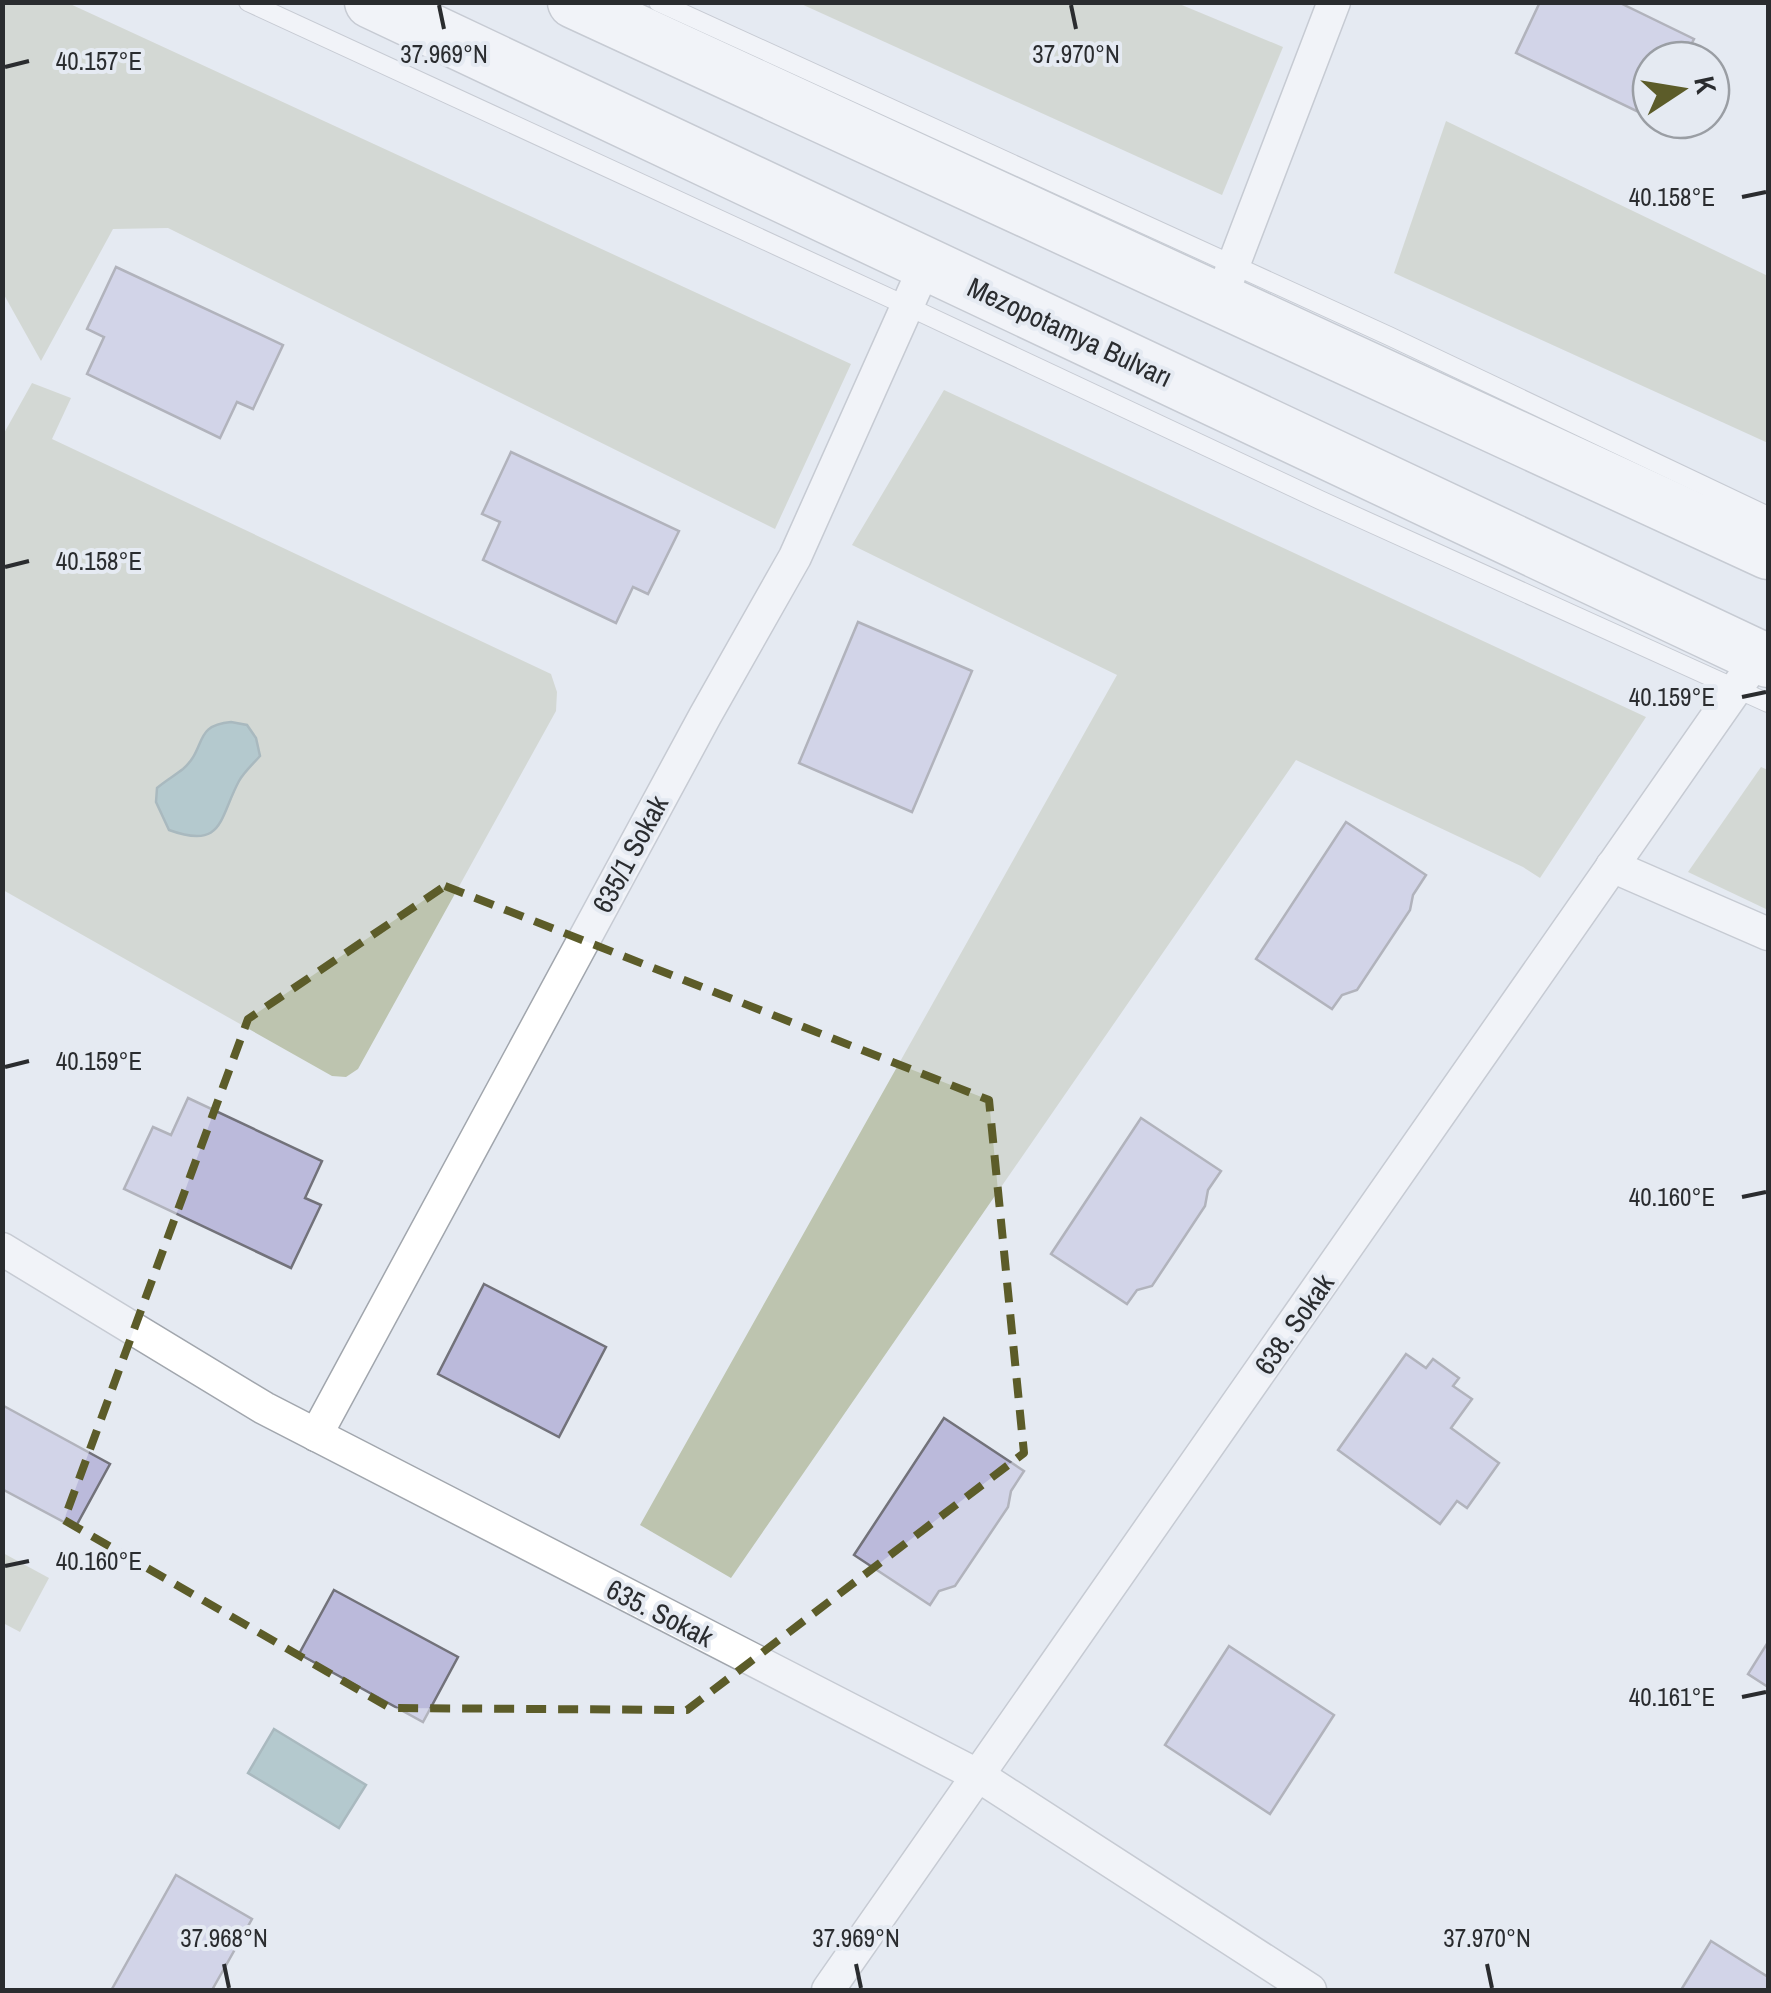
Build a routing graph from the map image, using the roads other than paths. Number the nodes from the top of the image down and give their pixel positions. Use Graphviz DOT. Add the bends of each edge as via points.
graph roads {
  1 [pos="248,2"];
  2 [pos="371,2"];
  3 [pos="574,2"];
  4 [pos="658,2"];
  5 [pos="1334,2"];
  6 [pos="1228,283"];
  7 [pos="916,285"];
  8 [pos="1768,516"];
  9 [pos="1768,553"];
  10 [pos="1758,677"];
  11 [pos="1612,866"];
  12 [pos="1768,934"];
  13 [pos="2,1249"];
  14 [pos="316,1436"];
  15 [pos="979,1776"];
  16 [pos="828,1990"];
  17 [pos="1310,1990"];
  1 -- 7 [label="lane"];
  2 -- 7 [label="main road, Mezopotamya Bulvarı"];
  3 -- 6 [label="main road"];
  4 -- 6 [label="lane"];
  5 -- 6 [label="street"];
  6 -- 8 [label="lane" via="1406,344"];
  6 -- 9 [label="main road"];
  7 -- 10 [label="main road, Mezopotamya Bulvarı"];
  7 -- 14 [label="street, 635/1 Sokak" via="795,557"];
  10 -- 11 [label="street, 638. Sokak"];
  11 -- 12 [label="street"];
  11 -- 15 [label="street, 638. Sokak"];
  13 -- 14 [label="street, 635. Sokak"];
  14 -- 15 [label="street, 635. Sokak"];
  15 -- 16 [label="street, 638. Sokak"];
  15 -- 17 [label="street, 635. Sokak"];
}
